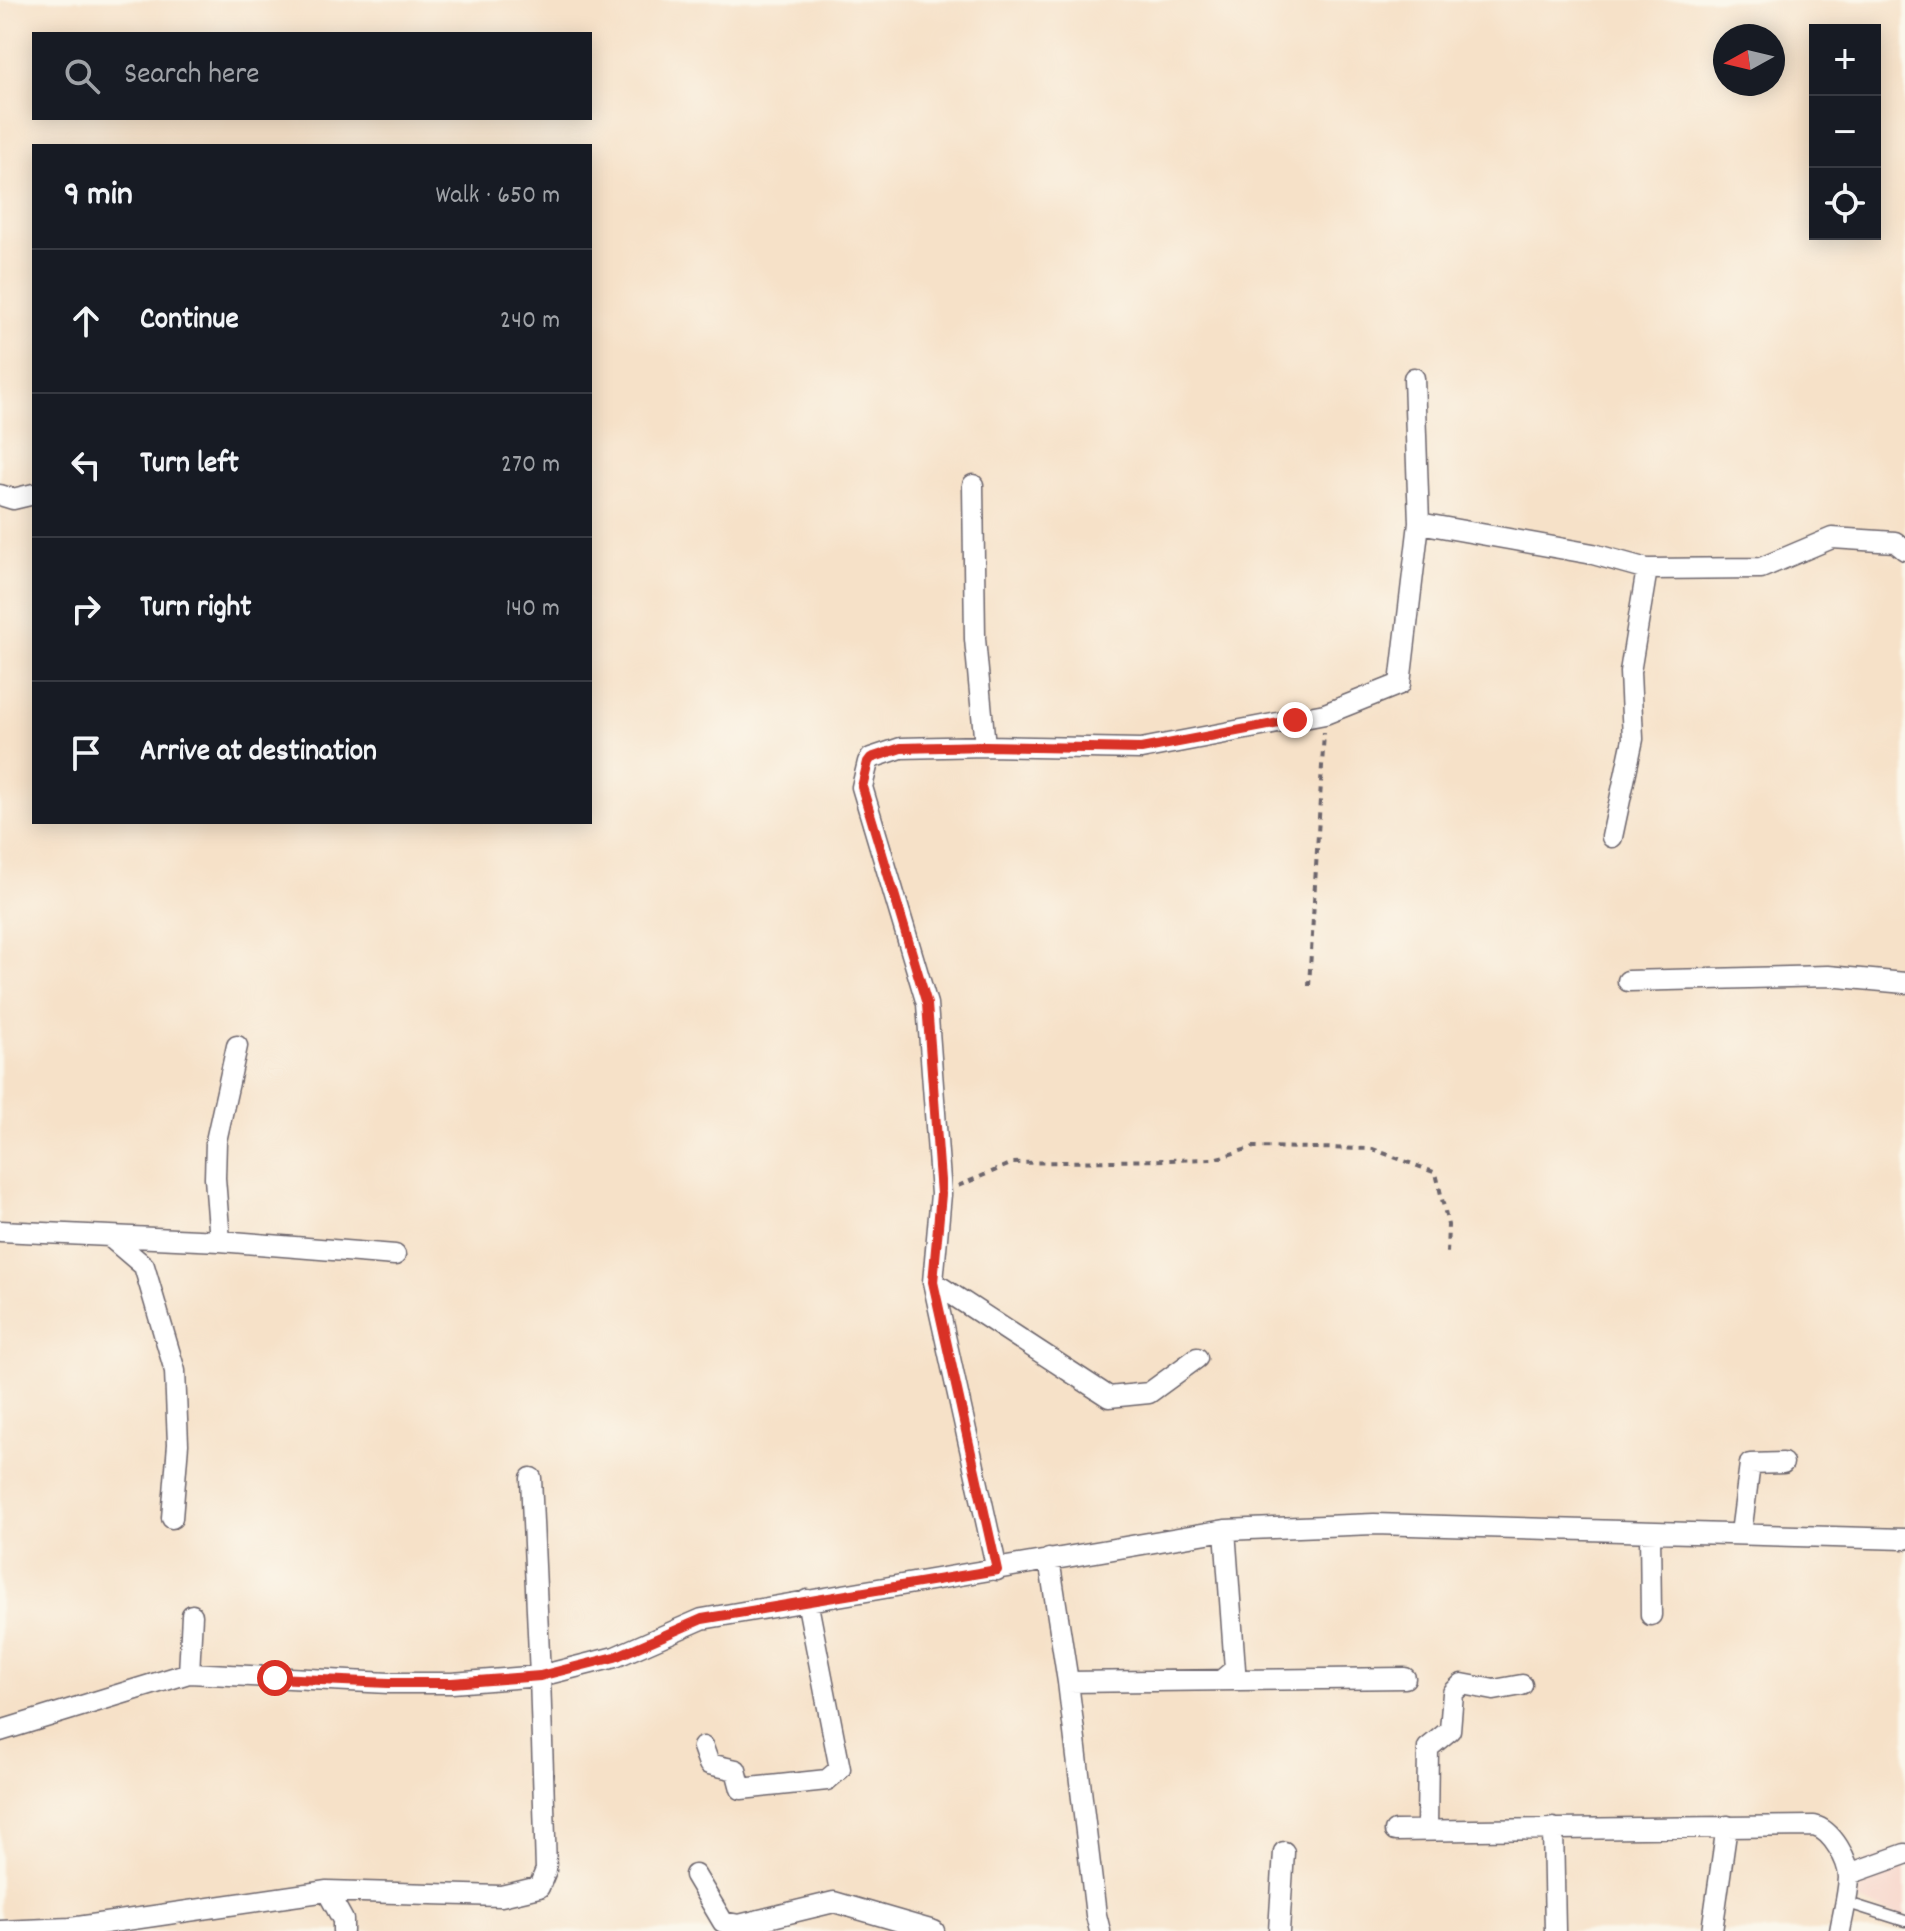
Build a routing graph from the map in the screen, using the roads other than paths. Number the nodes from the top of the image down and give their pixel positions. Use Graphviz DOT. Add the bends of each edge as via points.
graph roads {
  1 [pos="1414,378"];
  2 [pos="973,485"];
  3 [pos="32,494"];
  4 [pos="0,495"];
  5 [pos="1419,523"];
  6 [pos="1905,550"];
  7 [pos="1647,569"];
  8 [pos="985,746"];
  9 [pos="1612,837"];
  10 [pos="1628,981"];
  11 [pos="1905,983"];
  12 [pos="237,1046"];
  13 [pos="0,1231"];
  14 [pos="110,1237"];
  15 [pos="220,1241"];
  16 [pos="395,1255"];
  17 [pos="933,1282"];
  18 [pos="1197,1358"];
  19 [pos="1783,1463"];
  20 [pos="531,1478"];
  21 [pos="172,1518"];
  22 [pos="1225,1530"];
  23 [pos="1650,1533"];
  24 [pos="1741,1533"];
  25 [pos="1905,1539"];
  26 [pos="1049,1559"];
  27 [pos="997,1570"];
  28 [pos="807,1600"];
  29 [pos="192,1615"];
  30 [pos="1651,1615"];
  31 [pos="189,1673"];
  32 [pos="540,1676"];
  33 [pos="1405,1678"];
  34 [pos="1223,1679"];
  35 [pos="1068,1682"];
  36 [pos="1522,1685"];
  37 [pos="0,1731"];
  38 [pos="703,1747"];
  39 [pos="1727,1826"];
  40 [pos="1553,1828"];
  41 [pos="1427,1830"];
  42 [pos="1395,1831"];
  43 [pos="1284,1852"];
  44 [pos="1905,1854"];
  45 [pos="1849,1874"];
  46 [pos="695,1875"];
  47 [pos="327,1891"];
  48 [pos="1845,1902"];
  49 [pos="1905,1921"];
  50 [pos="71,1930"];
  51 [pos="0,1931"];
  52 [pos="343,1931"];
  53 [pos="934,1931"];
  54 [pos="1100,1931"];
  55 [pos="1279,1931"];
  56 [pos="1555,1931"];
  57 [pos="1712,1931"];
  58 [pos="1840,1931"];
  1 -- 5 [label="street"];
  2 -- 8 [label="street" via="975,639"];
  3 -- 4 [label="street" via="13,499"];
  5 -- 7 [label="street" via="1593,554"];
  5 -- 8 [label="street" via="1400,684 1325,714 1141,749"];
  6 -- 7 [label="street" via="1895,542 1832,538 1761,568"];
  7 -- 9 [label="street" via="1630,672 1633,739"];
  8 -- 17 [label="street" via="901,748 871,758 862,787 927,1004 941,1194"];
  10 -- 11 [label="street" via="1828,976"];
  12 -- 15 [label="street" via="216,1141"];
  13 -- 14 [label="street"];
  14 -- 15 [label="street"];
  14 -- 21 [label="street" via="144,1266 175,1371 178,1444"];
  15 -- 16 [label="street"];
  17 -- 18 [label="street" via="1109,1397 1149,1393"];
  17 -- 27 [label="street"];
  19 -- 24 [label="street" via="1750,1464"];
  20 -- 32 [label="street"];
  22 -- 23 [label="street" via="1374,1524"];
  22 -- 26 [label="street"];
  22 -- 34 [label="street" via="1235,1669"];
  23 -- 24 [label="street"];
  23 -- 30 [label="street"];
  24 -- 25 [label="street"];
  26 -- 27 [label="street"];
  26 -- 35 [label="street"];
  27 -- 28 [label="street"];
  28 -- 32 [label="street" via="702,1619 615,1657"];
  28 -- 38 [label="street" via="840,1769 827,1780 741,1789 736,1770 709,1764"];
  29 -- 31 [label="street"];
  31 -- 32 [label="street" via="389,1683"];
  31 -- 37 [label="street"];
  32 -- 47 [label="street" via="546,1870 539,1887 501,1896"];
  33 -- 34 [label="street"];
  34 -- 35 [label="street"];
  35 -- 54 [label="street"];
  36 -- 41 [label="street" via="1494,1690 1462,1684 1453,1693 1450,1730 1428,1748"];
  39 -- 40 [label="street"];
  39 -- 45 [label="street" via="1824,1829"];
  39 -- 57 [label="street"];
  40 -- 41 [label="street"];
  40 -- 56 [label="street"];
  41 -- 42 [label="street"];
  43 -- 55 [label="street"];
  44 -- 45 [label="street"];
  45 -- 48 [label="street"];
  46 -- 53 [label="street" via="723,1922 739,1925 834,1902"];
  47 -- 50 [label="street"];
  47 -- 52 [label="street" via="343,1920"];
  48 -- 49 [label="lane"];
  48 -- 58 [label="street"];
  50 -- 51 [label="street"];
}
